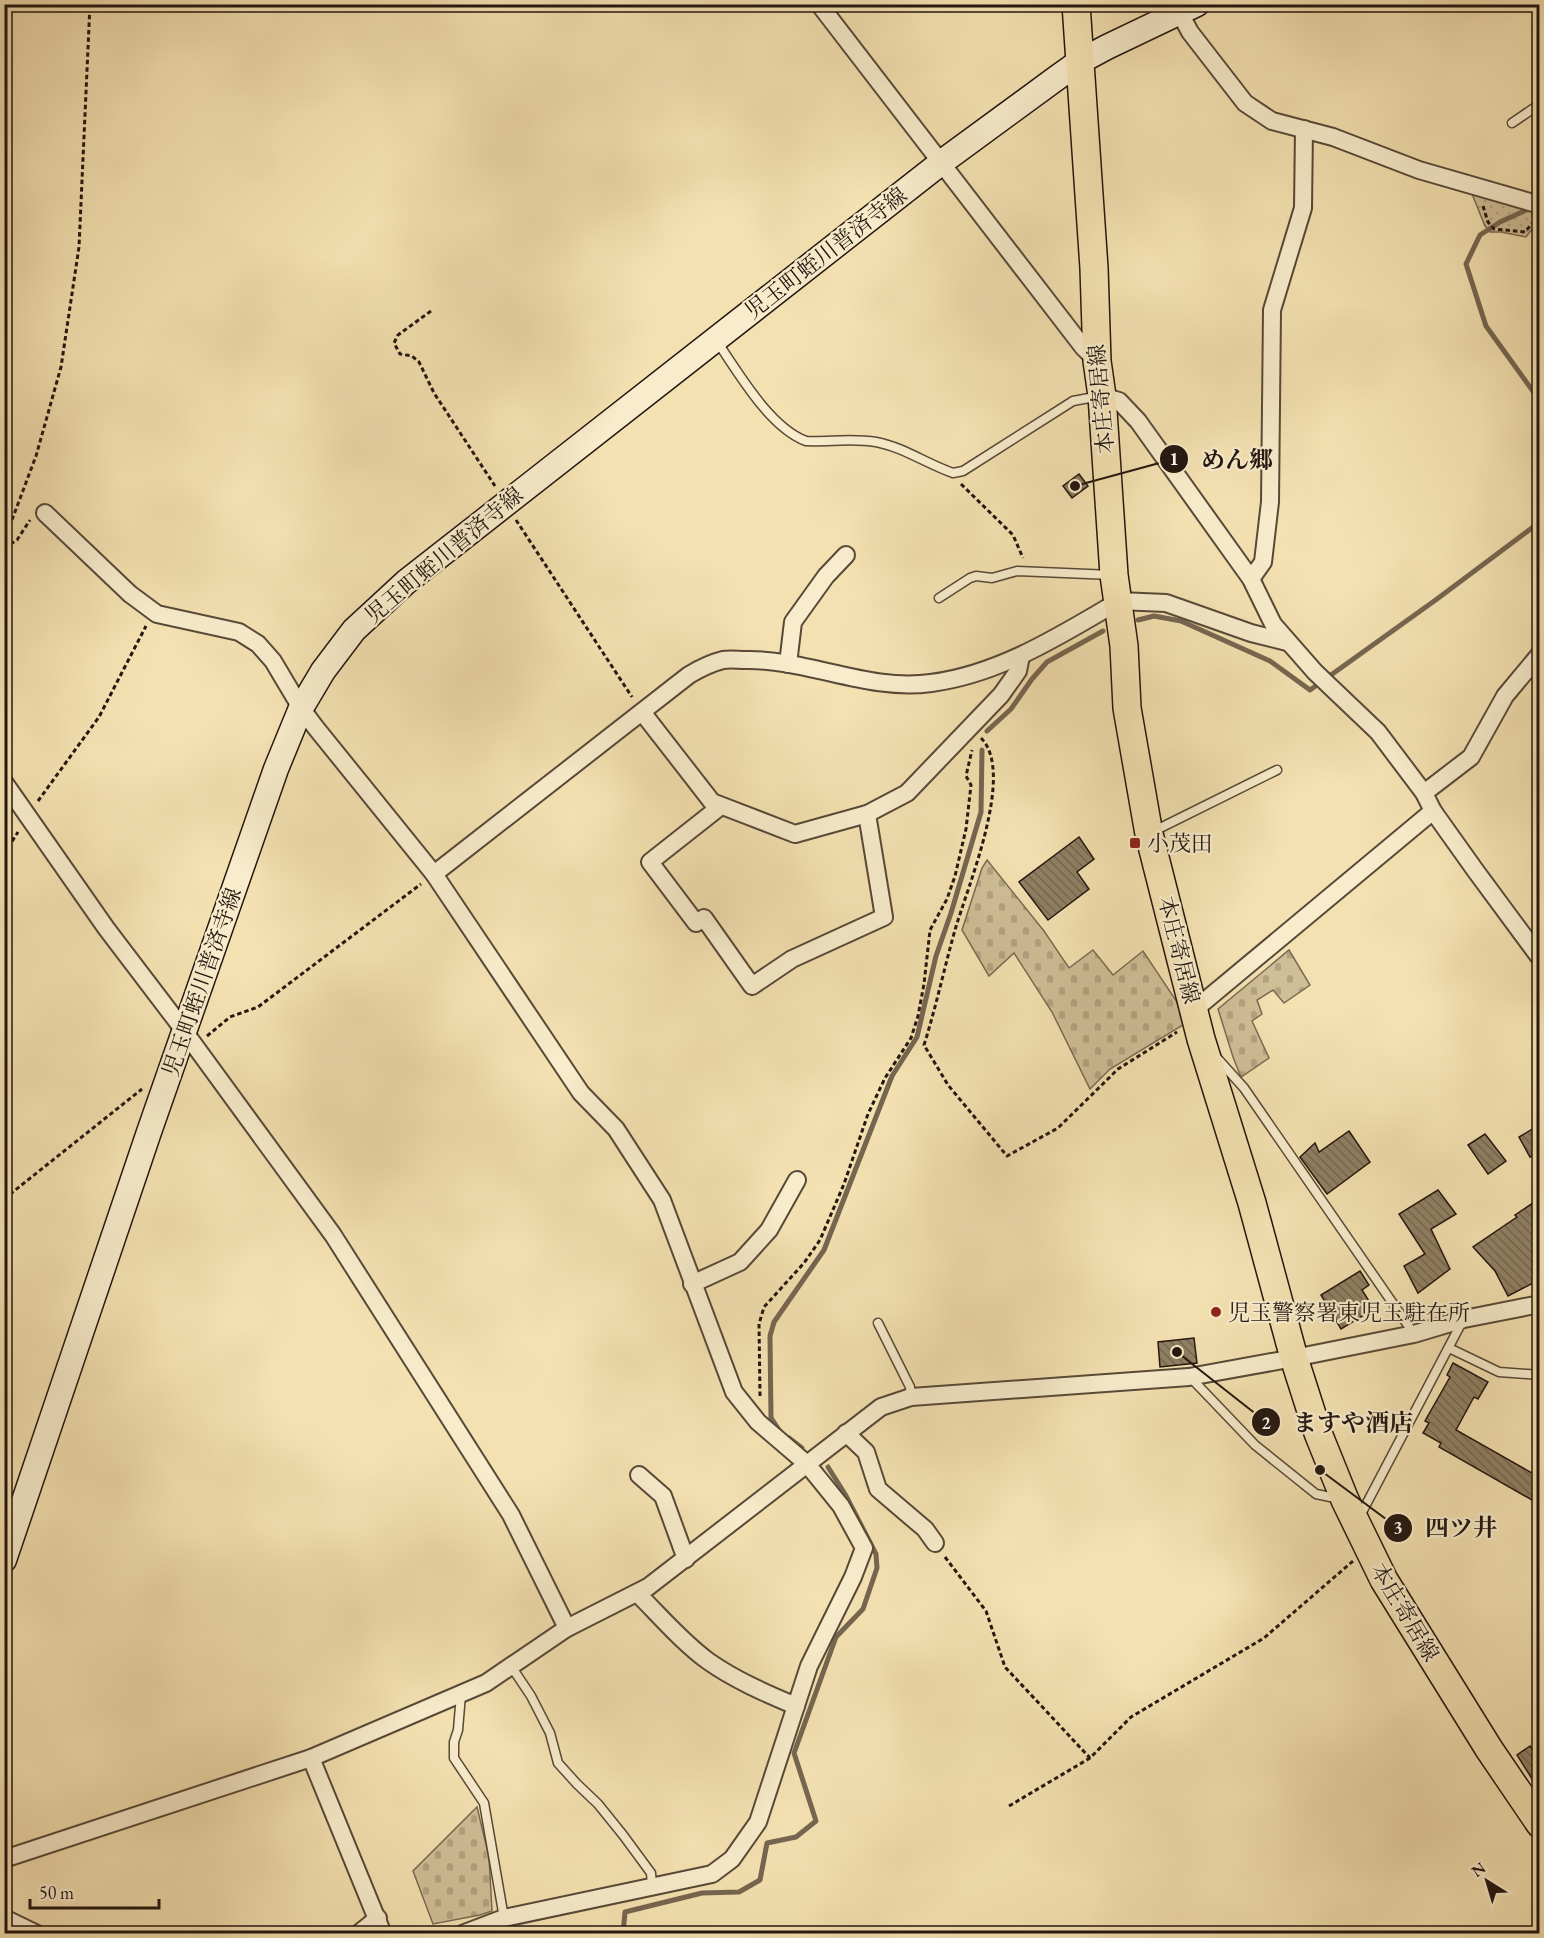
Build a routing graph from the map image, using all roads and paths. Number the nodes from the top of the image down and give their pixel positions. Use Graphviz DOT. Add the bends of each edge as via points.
graph roads {
  1 [pos="90,4"];
  2 [pos="819,4"];
  3 [pos="1076,4"];
  4 [pos="1539,4"];
  5 [pos="1183,7"];
  6 [pos="1539,22"];
  7 [pos="1079,62"];
  8 [pos="1539,104"];
  9 [pos="1512,123"];
  10 [pos="1304,129"];
  11 [pos="942,162"];
  12 [pos="1481,187"];
  13 [pos="1532,202"];
  14 [pos="1539,214"];
  15 [pos="431,312"];
  16 [pos="716,340"];
  17 [pos="1097,361"];
  18 [pos="1102,396"];
  19 [pos="954,473"];
  20 [pos="505,503"];
  21 [pos="45,513"];
  22 [pos="4,541"];
  23 [pos="4,548"];
  24 [pos="846,555"];
  25 [pos="1027,570"];
  26 [pos="1251,579"];
  27 [pos="1117,588"];
  28 [pos="939,598"];
  29 [pos="152,611"];
  30 [pos="1287,642"];
  31 [pos="1539,654"];
  32 [pos="1021,656"];
  33 [pos="788,664"];
  34 [pos="301,708"];
  35 [pos="642,712"];
  36 [pos="969,726"];
  37 [pos="1277,770"];
  38 [pos="4,782"];
  39 [pos="1424,793"];
  40 [pos="721,806"];
  41 [pos="1433,811"];
  42 [pos="867,814"];
  43 [pos="27,816"];
  44 [pos="1149,834"];
  45 [pos="4,854"];
  46 [pos="434,874"];
  47 [pos="1539,958"];
  48 [pos="1197,1023"];
  49 [pos="190,1039"];
  50 [pos="165,1088"];
  51 [pos="797,1180"];
  52 [pos="4,1199"];
  53 [pos="692,1284"];
  54 [pos="1539,1304"];
  55 [pos="1464,1319"];
  56 [pos="878,1323"];
  57 [pos="1414,1334"];
  58 [pos="1449,1348"];
  59 [pos="1294,1358"];
  60 [pos="1539,1375"];
  61 [pos="1189,1377"];
  62 [pos="911,1397"];
  63 [pos="758,1422"];
  64 [pos="846,1433"];
  65 [pos="807,1464"];
  66 [pos="639,1474"];
  67 [pos="1350,1512"];
  68 [pos="935,1543"];
  69 [pos="1367,1549"];
  70 [pos="686,1558"];
  71 [pos="4,1560"];
  72 [pos="637,1593"];
  73 [pos="567,1628"];
  74 [pos="511,1666"];
  75 [pos="460,1694"];
  76 [pos="796,1706"];
  77 [pos="311,1758"];
  78 [pos="1090,1758"];
  79 [pos="1009,1806"];
  80 [pos="1539,1824"];
  81 [pos="4,1859"];
  82 [pos="652,1885"];
  83 [pos="4,1918"];
  84 [pos="504,1918"];
  85 [pos="381,1926"];
  86 [pos="37,1934"];
  87 [pos="358,1934"];
  88 [pos="462,1934"];
  1 -- 22 [label="path" via="79,247 61,367 36,456"];
  2 -- 11 [label="street"];
  3 -- 7 [label="main road, 本庄寄居線"];
  4 -- 6 [label="path"];
  5 -- 7 [label="main road, 児玉町蛭川普済寺線"];
  5 -- 10 [label="street" via="1190,32 1245,103 1272,121"];
  7 -- 11 [label="main road, 児玉町蛭川普済寺線"];
  7 -- 17 [label="main road, 本庄寄居線"];
  8 -- 9 [label="lane"];
  10 -- 12 [label="street" via="1419,170"];
  10 -- 26 [label="street" via="1303,208 1272,310 1270,502 1263,562"];
  11 -- 16 [label="main road, 児玉町蛭川普済寺線"];
  11 -- 17 [label="street"];
  12 -- 13 [label="street"];
  12 -- 14 [label="path" via="1479,194 1494,229 1525,232"];
  15 -- 20 [label="path" via="398,335 394,343 400,354 419,362 434,393"];
  16 -- 19 [label="lane" via="763,405 798,438 876,442"];
  16 -- 20 [label="main road, 児玉町蛭川普済寺線"];
  17 -- 18 [label="main road, 本庄寄居線"];
  18 -- 19 [label="lane" via="1074,400"];
  18 -- 26 [label="street" via="1119,401 1138,421"];
  18 -- 27 [label="main road, 本庄寄居線"];
  19 -- 25 [label="path" via="1012,535"];
  20 -- 34 [label="main road, 児玉町蛭川普済寺線" via="354,630"];
  20 -- 35 [label="path"];
  21 -- 23 [label="path" via="34,514 17,540"];
  21 -- 29 [label="street"];
  24 -- 33 [label="street" via="793,622"];
  25 -- 27 [label="lane"];
  25 -- 28 [label="lane" via="992,578 976,576"];
  26 -- 30 [label="street"];
  27 -- 30 [label="street"];
  27 -- 32 [label="street"];
  27 -- 44 [label="main road, 本庄寄居線" via="1127,708"];
  29 -- 34 [label="street" via="239,632 258,644"];
  29 -- 43 [label="path" via="99,717"];
  30 -- 39 [label="street" via="1378,732"];
  31 -- 39 [label="street" via="1505,696 1472,757"];
  32 -- 33 [label="street" via="931,683 897,684"];
  32 -- 36 [label="street" via="1018,671 1001,695"];
  33 -- 35 [label="street" via="723,660 689,675"];
  34 -- 46 [label="street"];
  34 -- 49 [label="main road, 児玉町蛭川普済寺線" via="276,769"];
  35 -- 40 [label="street" via="712,802"];
  35 -- 46 [label="street"];
  36 -- 42 [label="street" via="907,793"];
  36 -- 48 [label="path" via="987,744 993,770 990,814 924,1045 948,1085 1007,1156 1058,1128 1118,1069"];
  36 -- 63 [label="path" via="972,750 966,776 971,785 966,829 947,899 930,930 918,1016 911,1038 868,1114 820,1240 764,1307 759,1324"];
  37 -- 44 [label="lane"];
  38 -- 43 [label="street"];
  39 -- 41 [label="street"];
  40 -- 42 [label="street" via="795,834"];
  40 -- 42 [label="street" via="650,862 696,922 704,918 752,986 792,959 884,917"];
  41 -- 47 [label="street"];
  41 -- 48 [label="street"];
  43 -- 45 [label="path"];
  43 -- 49 [label="street"];
  44 -- 48 [label="main road, 本庄寄居線"];
  46 -- 49 [label="path" via="258,1007"];
  46 -- 53 [label="street" via="581,1093 616,1129 662,1200"];
  48 -- 57 [label="lane"];
  48 -- 59 [label="main road, 本庄寄居線"];
  49 -- 50 [label="main road, 児玉町蛭川普済寺線"];
  49 -- 73 [label="street" via="333,1235 511,1515"];
  50 -- 52 [label="path" via="140,1089"];
  50 -- 71 [label="main road, 児玉町蛭川普済寺線"];
  51 -- 53 [label="street" via="769,1230 740,1262"];
  53 -- 63 [label="street" via="734,1392"];
  54 -- 55 [label="street"];
  55 -- 57 [label="street"];
  55 -- 58 [label="lane"];
  56 -- 62 [label="lane" via="910,1387"];
  57 -- 59 [label="street"];
  58 -- 60 [label="lane" via="1498,1372"];
  58 -- 67 [label="lane"];
  59 -- 61 [label="street"];
  59 -- 67 [label="main road, 本庄寄居線" via="1318,1433"];
  61 -- 62 [label="street"];
  61 -- 67 [label="lane" via="1255,1445 1316,1494"];
  62 -- 64 [label="street" via="881,1407"];
  63 -- 65 [label="street"];
  64 -- 65 [label="street"];
  64 -- 68 [label="street" via="866,1452 878,1489"];
  65 -- 70 [label="street"];
  65 -- 76 [label="street" via="841,1506 864,1548 809,1666"];
  66 -- 70 [label="street" via="663,1496"];
  67 -- 69 [label="main road, 本庄寄居線"];
  68 -- 78 [label="path" via="986,1611 1005,1667"];
  69 -- 78 [label="path" via="1264,1638 1131,1717"];
  69 -- 80 [label="main road, 本庄寄居線"];
  70 -- 72 [label="street"];
  72 -- 73 [label="street"];
  72 -- 76 [label="street" via="707,1660 736,1679"];
  73 -- 74 [label="street"];
  74 -- 75 [label="street"];
  74 -- 82 [label="lane" via="550,1733 558,1763 623,1835 651,1873"];
  75 -- 77 [label="street"];
  75 -- 84 [label="lane" via="454,1758 484,1803"];
  76 -- 82 [label="street" via="758,1822 732,1859 712,1874"];
  77 -- 81 [label="street"];
  77 -- 85 [label="street"];
  78 -- 79 [label="path"];
  82 -- 84 [label="street"];
  83 -- 86 [label="street"];
  84 -- 88 [label="street"];
  85 -- 87 [label="street"];
}
